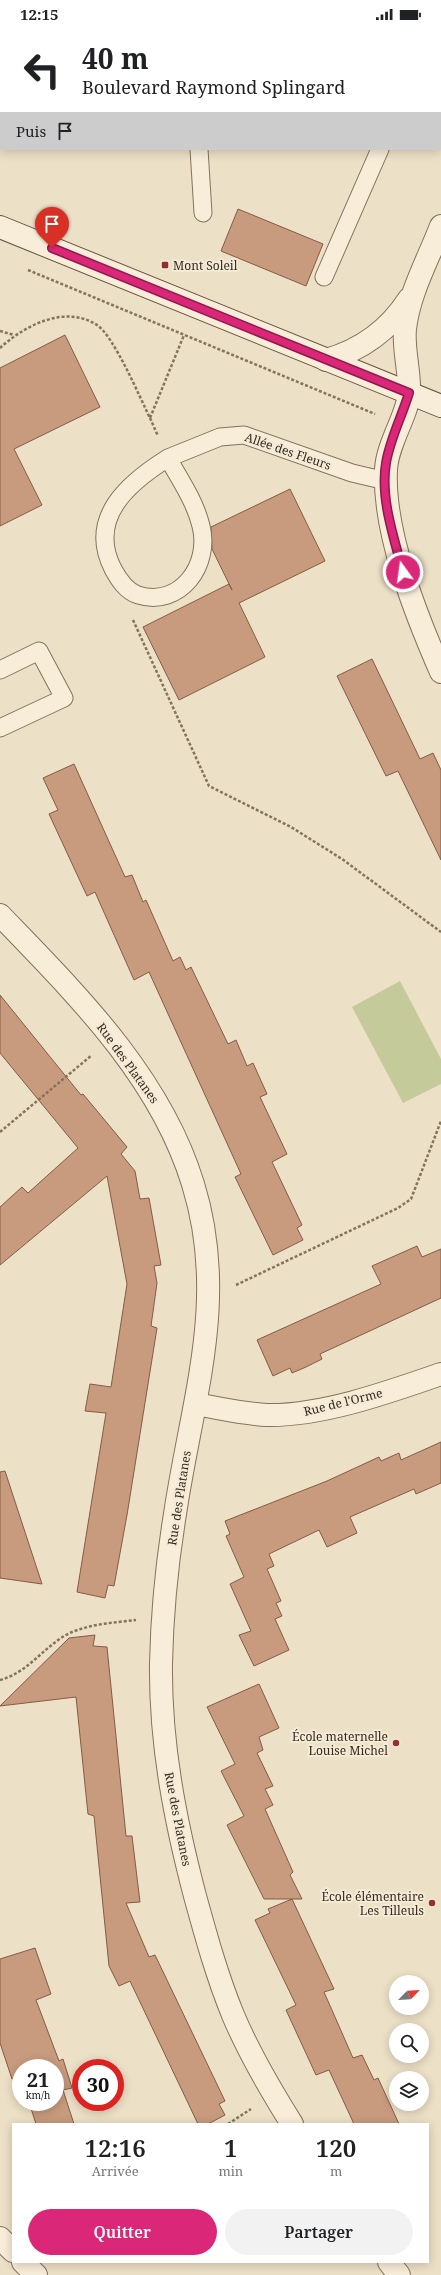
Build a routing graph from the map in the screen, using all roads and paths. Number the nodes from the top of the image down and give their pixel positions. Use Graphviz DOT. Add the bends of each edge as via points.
graph roads {
  1 [pos="199,150"];
  2 [pos="380,150"];
  3 [pos="203,213"];
  4 [pos="441,226"];
  5 [pos="0,227"];
  6 [pos="22,268"];
  7 [pos="324,277"];
  8 [pos="414,292"];
  9 [pos="0,331"];
  10 [pos="184,335"];
  11 [pos="14,336"];
  12 [pos="0,348"];
  13 [pos="326,360"];
  14 [pos="409,393"];
  15 [pos="441,406"];
  16 [pos="398,425"];
  17 [pos="168,458"];
  18 [pos="386,481"];
  19 [pos="128,590"];
  20 [pos="0,670"];
  21 [pos="441,672"];
  22 [pos="0,728"];
  23 [pos="0,915"];
  24 [pos="441,932"];
  25 [pos="112,1038"];
  26 [pos="441,1121"];
  27 [pos="0,1132"];
  28 [pos="210,1298"];
  29 [pos="441,1374"];
  30 [pos="195,1404"];
  31 [pos="162,1616"];
  32 [pos="0,1680"];
  33 [pos="291,2123"];
  34 [pos="0,2238"];
  35 [pos="12,2250"];
  36 [pos="24,2263"];
  37 [pos="390,2263"];
  38 [pos="36,2275"];
  39 [pos="399,2275"];
  1 -- 3 [label="lane"];
  2 -- 7 [label="lane"];
  4 -- 8 [label="street"];
  5 -- 13 [label="street"];
  6 -- 10 [label="path"];
  8 -- 13 [label="street" via="396,317 377,335 352,351"];
  8 -- 14 [label="street" via="407,317 404,344"];
  9 -- 11 [label="path"];
  10 -- 11 [label="path" via="150,418 116,350 98,325 79,318 56,318 34,324"];
  10 -- 16 [label="path"];
  11 -- 12 [label="path"];
  13 -- 14 [label="street"];
  14 -- 15 [label="street"];
  14 -- 16 [label="street"];
  16 -- 18 [label="street" via="386,463"];
  17 -- 18 [label="lane, Allée des Fleurs" via="220,436 244,435 352,473"];
  17 -- 19 [label="lane, Allée des Fleurs" via="149,470 116,501 106,528 106,548 111,565 119,581"];
  17 -- 19 [label="lane" via="197,510 204,548 200,566 187,583 169,593 153,597 137,595"];
  18 -- 21 [label="street" via="390,519 403,572 418,619"];
  19 -- 24 [label="path" via="134,622 209,786 291,827 342,859"];
  20 -- 22 [label="lane" via="39,651 64,698"];
  23 -- 25 [label="street, Rue des Platanes" via="57,974"];
  25 -- 27 [label="path"];
  25 -- 28 [label="street, Rue des Platanes" via="152,1095 173,1132 188,1167 204,1227"];
  26 -- 28 [label="path" via="411,1199"];
  28 -- 30 [label="street, Rue des Platanes" via="207,1335"];
  29 -- 30 [label="street, Rue de l'Orme" via="334,1407 300,1414 249,1413"];
  30 -- 31 [label="street, Rue des Platanes" via="175,1516"];
  31 -- 32 [label="path" via="100,1625 69,1634 26,1667"];
  31 -- 33 [label="street, Rue des Platanes" via="163,1720 172,1799 186,1863 205,1934 234,2016"];
  34 -- 35 [label="street"];
  36 -- 38 [label="street"];
  37 -- 39 [label="street"];
}
